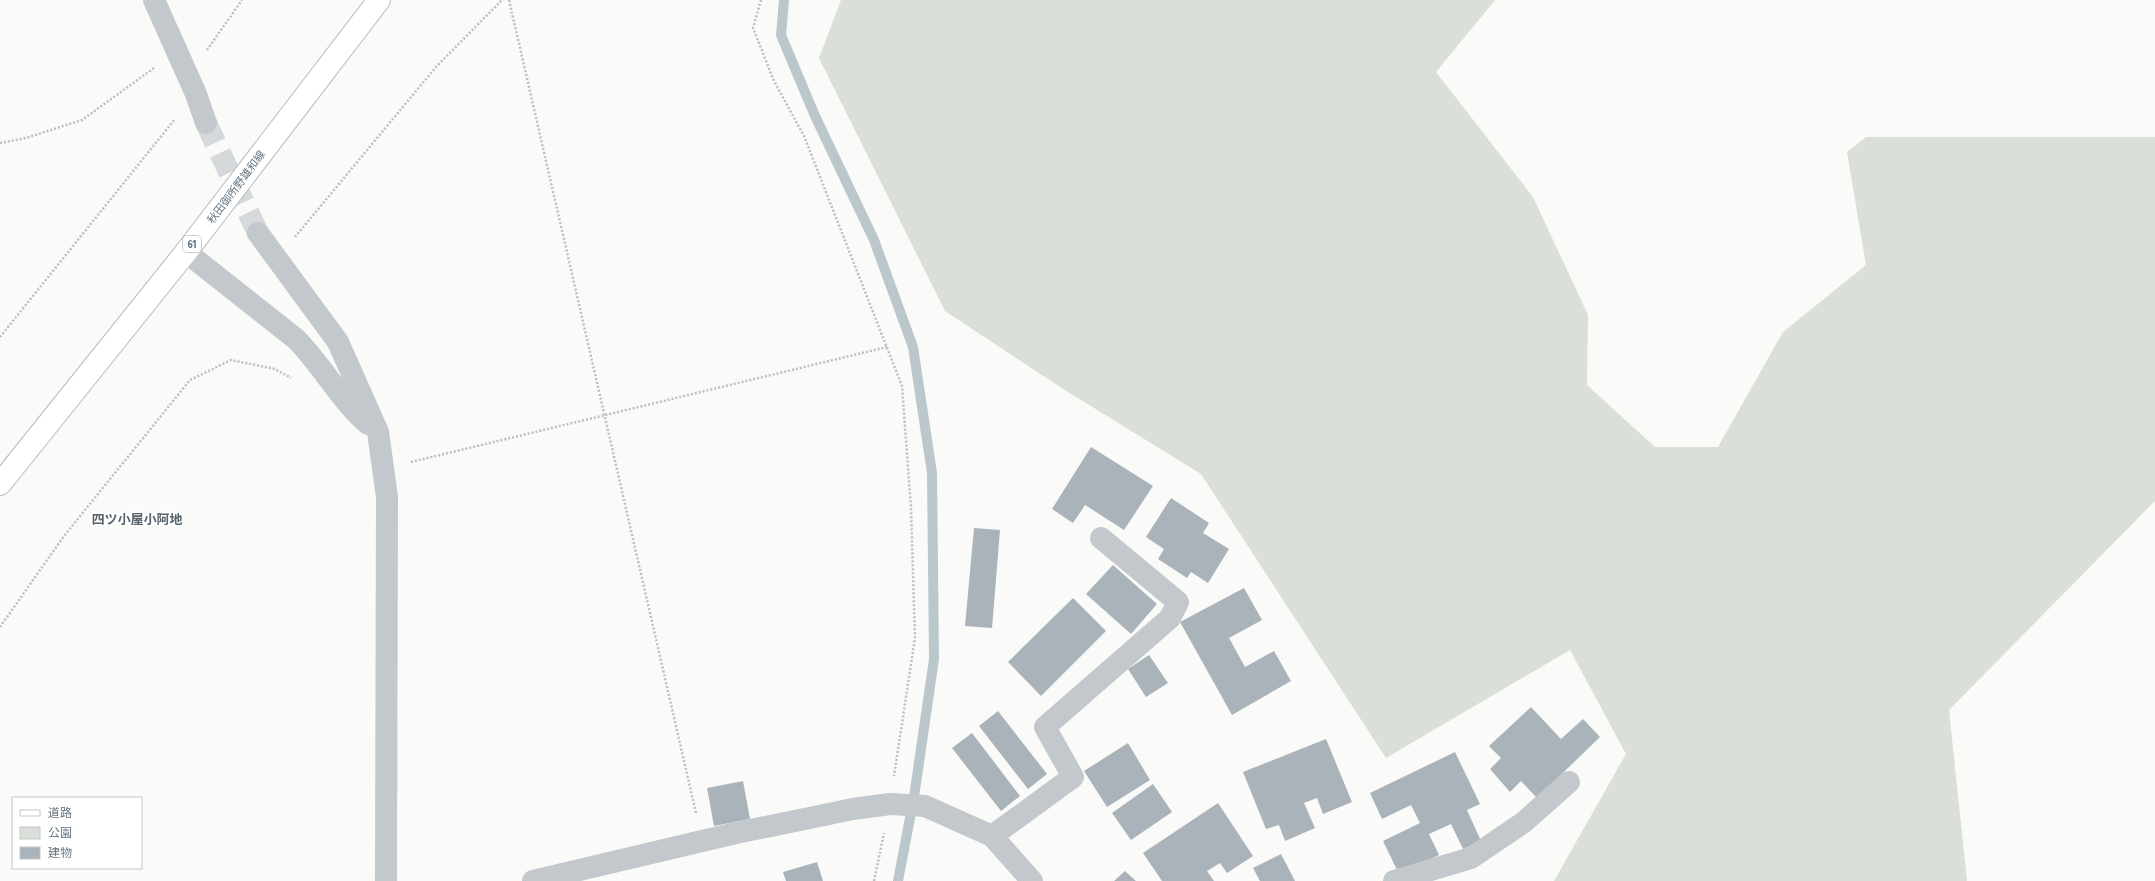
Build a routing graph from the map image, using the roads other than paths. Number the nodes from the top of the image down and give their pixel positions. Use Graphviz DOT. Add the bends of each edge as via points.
graph roads {
  1 [pos="154,0"];
  2 [pos="379,0"];
  3 [pos="206,123"];
  4 [pos="258,233"];
  5 [pos="186,252"];
  6 [pos="378,432"];
  7 [pos="0,484"];
  8 [pos="1101,538"];
  9 [pos="1569,782"];
  10 [pos="992,836"];
  11 [pos="386,881"];
  12 [pos="533,881"];
  13 [pos="1032,881"];
  14 [pos="1394,881"];
  1 -- 3 [label="street"];
  2 -- 5 [label="main road, 秋田御所野雄和線 / 61"];
  4 -- 6 [label="street" via="338,342"];
  5 -- 6 [label="street" via="296,339 312,355 357,414"];
  5 -- 7 [label="main road, 秋田御所野雄和線 / 61"];
  6 -- 11 [label="street" via="387,497"];
  8 -- 10 [label="street" via="1178,602 1170,618 1045,727 1073,777"];
  9 -- 14 [label="street" via="1524,822 1471,858"];
  10 -- 12 [label="street" via="925,806 894,804 853,809 702,841"];
  10 -- 13 [label="street"];
}
